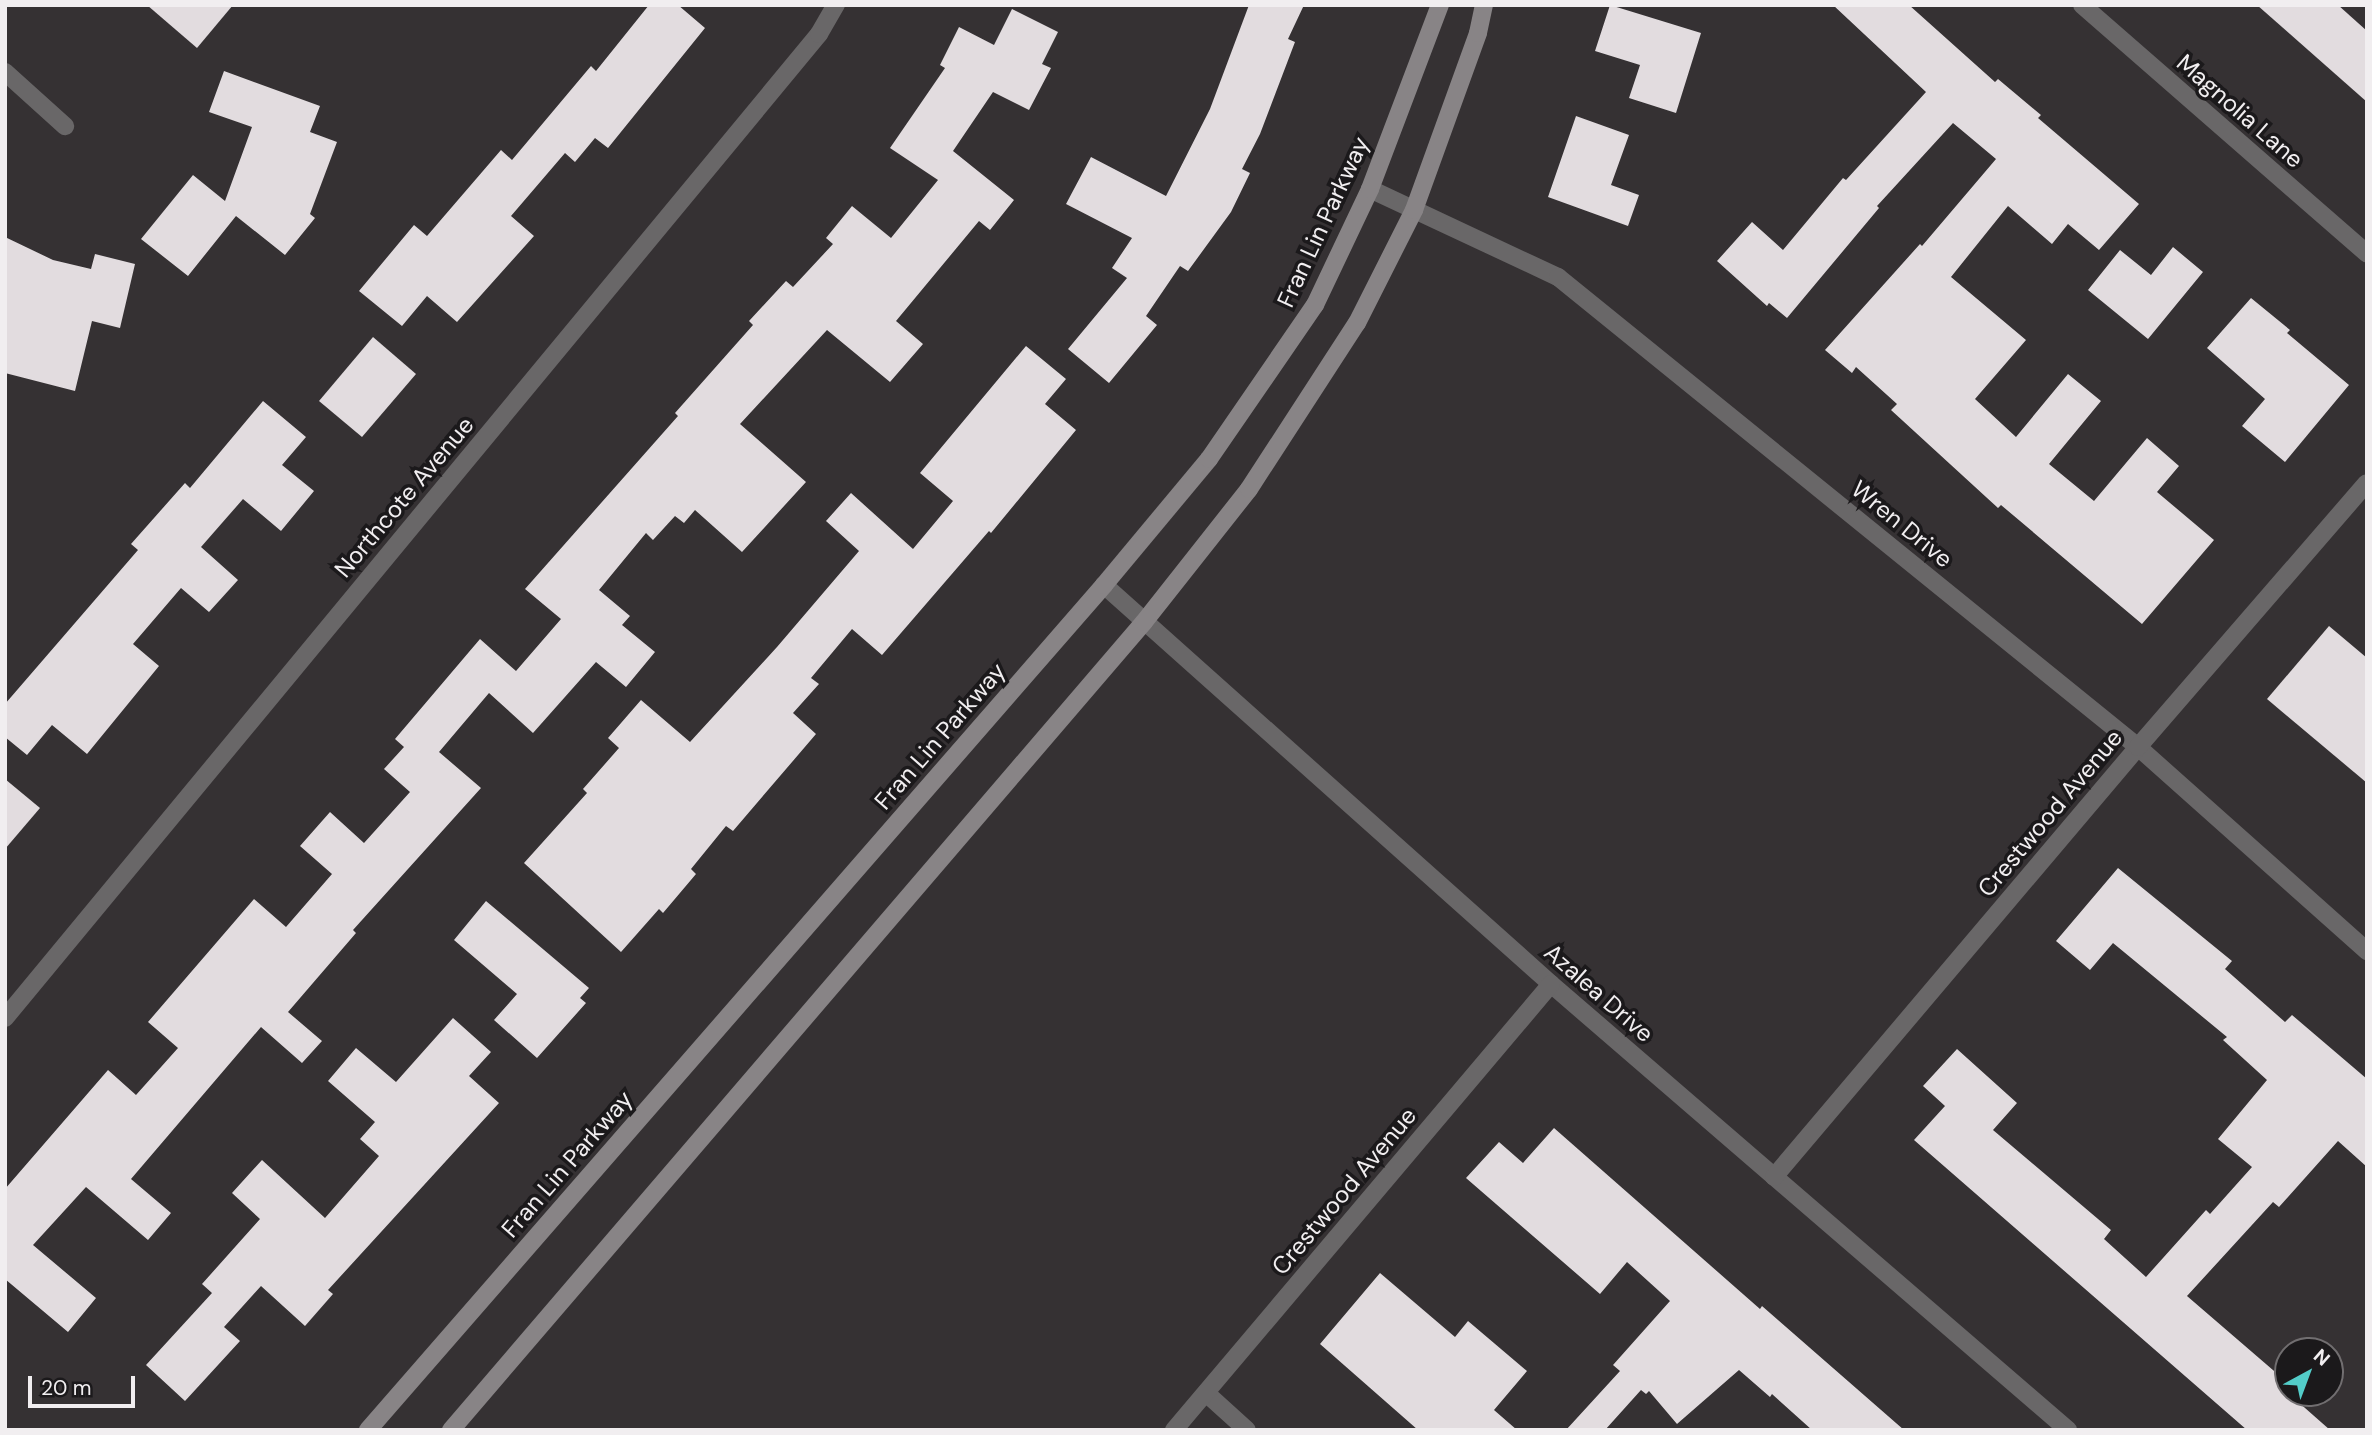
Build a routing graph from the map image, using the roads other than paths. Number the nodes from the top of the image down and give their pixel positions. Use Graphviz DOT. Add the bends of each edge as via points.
graph roads {
  1 [pos="836,5"];
  2 [pos="1440,5"];
  3 [pos="1484,5"];
  4 [pos="2082,5"];
  5 [pos="5,72"];
  6 [pos="65,126"];
  7 [pos="1370,189"];
  8 [pos="1414,210"];
  9 [pos="2367,254"];
  10 [pos="2367,483"];
  11 [pos="1104,585"];
  12 [pos="1144,622"];
  13 [pos="2138,747"];
  14 [pos="2367,951"];
  15 [pos="1551,984"];
  16 [pos="5,1018"];
  17 [pos="1774,1177"];
  18 [pos="1206,1393"];
  19 [pos="369,1430"];
  20 [pos="452,1430"];
  21 [pos="1174,1430"];
  22 [pos="1247,1430"];
  23 [pos="2067,1430"];
  1 -- 16 [label="street, Northcote Avenue" via="811,45"];
  2 -- 7 [label="street, Fran Lin Parkway"];
  3 -- 8 [label="street"];
  4 -- 9 [label="street, Magnolia Lane"];
  5 -- 6 [label="street"];
  7 -- 8 [label="street, Wren Drive"];
  7 -- 11 [label="street, Fran Lin Parkway" via="1315,305 1209,459"];
  8 -- 12 [label="street" via="1357,323 1249,489"];
  8 -- 13 [label="street, Wren Drive" via="1558,277"];
  10 -- 13 [label="street, Crestwood Avenue"];
  11 -- 12 [label="street, Azalea Drive"];
  11 -- 19 [label="street, Fran Lin Parkway"];
  12 -- 15 [label="street, Azalea Drive"];
  12 -- 20 [label="street"];
  13 -- 14 [label="street, Wren Drive"];
  13 -- 17 [label="street, Crestwood Avenue"];
  15 -- 17 [label="street, Azalea Drive"];
  15 -- 18 [label="street, Crestwood Avenue"];
  17 -- 23 [label="street, Azalea Drive"];
  18 -- 21 [label="street, Crestwood Avenue"];
  18 -- 22 [label="street"];
}
